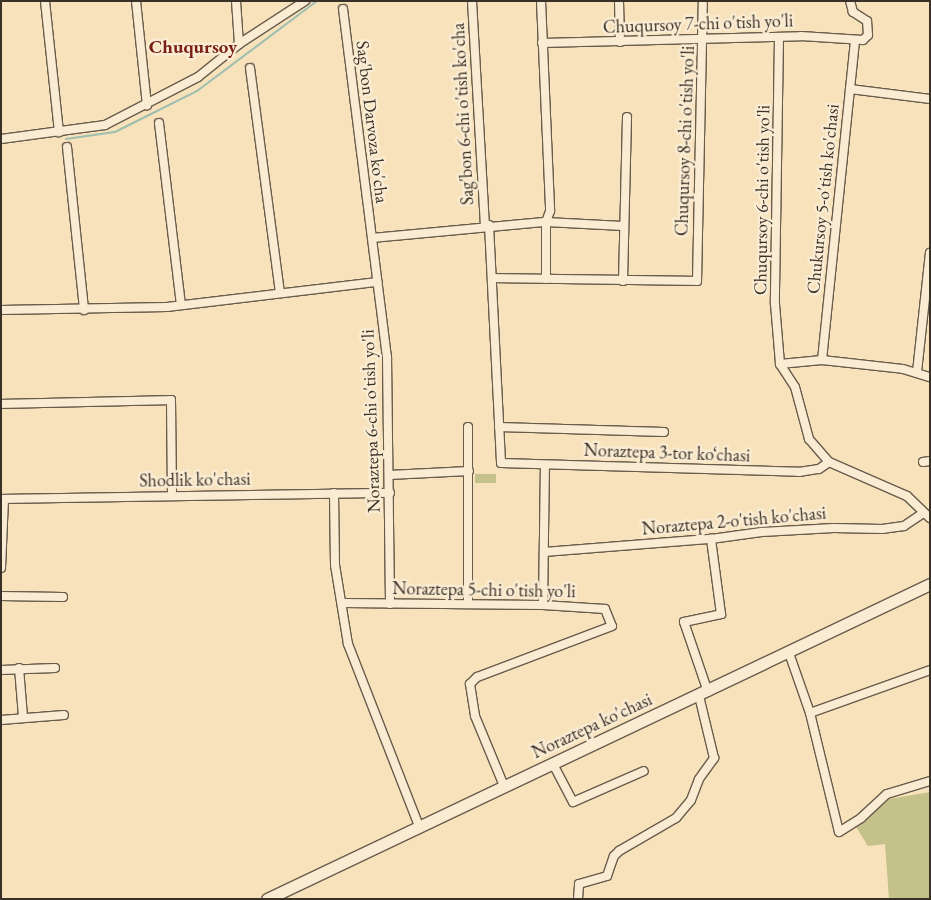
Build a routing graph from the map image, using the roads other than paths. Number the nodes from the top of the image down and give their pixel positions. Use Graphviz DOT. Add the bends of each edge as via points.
graph roads {
  1 [pos="45,1"];
  2 [pos="136,1"];
  3 [pos="236,1"];
  4 [pos="305,1"];
  5 [pos="472,1"];
  6 [pos="541,1"];
  7 [pos="620,1"];
  8 [pos="703,1"];
  9 [pos="850,1"];
  10 [pos="343,9"];
  11 [pos="779,37"];
  12 [pos="703,41"];
  13 [pos="620,42"];
  14 [pos="855,42"];
  15 [pos="542,43"];
  16 [pos="240,44"];
  17 [pos="250,68"];
  18 [pos="850,89"];
  19 [pos="930,99"];
  20 [pos="147,105"];
  21 [pos="627,117"];
  22 [pos="159,123"];
  23 [pos="59,132"];
  24 [pos="1,139"];
  25 [pos="67,147"];
  26 [pos="546,222"];
  27 [pos="487,225"];
  28 [pos="623,226"];
  29 [pos="372,238"];
  30 [pos="930,253"];
  31 [pos="493,278"];
  32 [pos="546,279"];
  33 [pos="623,281"];
  34 [pos="378,282"];
  35 [pos="280,293"];
  36 [pos="181,305"];
  37 [pos="1,310"];
  38 [pos="84,310"];
  39 [pos="822,360"];
  40 [pos="780,364"];
  41 [pos="918,372"];
  42 [pos="930,377"];
  43 [pos="1,404"];
  44 [pos="468,427"];
  45 [pos="499,428"];
  46 [pos="664,432"];
  47 [pos="829,462"];
  48 [pos="501,463"];
  49 [pos="545,465"];
  50 [pos="469,471"];
  51 [pos="389,475"];
  52 [pos="334,494"];
  53 [pos="390,494"];
  54 [pos="172,495"];
  55 [pos="3,499"];
  56 [pos="923,513"];
  57 [pos="930,518"];
  58 [pos="711,539"];
  59 [pos="544,552"];
  60 [pos="1,568"];
  61 [pos="930,584"];
  62 [pos="1,596"];
  63 [pos="62,597"];
  64 [pos="344,603"];
  65 [pos="390,604"];
  66 [pos="468,604"];
  67 [pos="543,605"];
  68 [pos="790,653"];
  69 [pos="19,668"];
  70 [pos="56,668"];
  71 [pos="1,670"];
  72 [pos="930,670"];
  73 [pos="703,694"];
  74 [pos="810,713"];
  75 [pos="64,715"];
  76 [pos="23,717"];
  77 [pos="1,720"];
  78 [pos="553,764"];
  79 [pos="644,771"];
  80 [pos="930,781"];
  81 [pos="504,786"];
  82 [pos="419,826"];
  83 [pos="267,899"];
  84 [pos="578,899"];
  1 -- 23 [label="street"];
  2 -- 20 [label="street"];
  3 -- 16 [label="street"];
  4 -- 16 [label="street"];
  5 -- 27 [label="street, Sag'bon 6-chi o'tish ko'cha"];
  6 -- 15 [label="street"];
  7 -- 13 [label="street"];
  8 -- 12 [label="street, Chuqursoy 8-chi o'tish yo'li"];
  9 -- 14 [label="street" via="853,12 865,18 868,30 866,38"];
  10 -- 29 [label="street, Sag'bon Darvoza ko'cha"];
  11 -- 12 [label="street, Chuqursoy 7-chi o'tish yo'li"];
  11 -- 14 [label="street, Chuqursoy 7-chi o'tish yo'li" via="829,37"];
  11 -- 40 [label="street, Chuqursoy 6-chi o'tish yo'li" via="775,304"];
  12 -- 13 [label="street, Chuqursoy 7-chi o'tish yo'li"];
  12 -- 33 [label="street, Chuqursoy 8-chi o'tish yo'li" via="697,281"];
  13 -- 15 [label="street, Chuqursoy 7-chi o'tish yo'li"];
  14 -- 18 [label="street, Chukursoy 5-o'tish ko'chasi"];
  15 -- 26 [label="street" via="550,211"];
  16 -- 20 [label="street" via="198,77"];
  17 -- 35 [label="street"];
  18 -- 19 [label="street"];
  18 -- 39 [label="street, Chukursoy 5-o'tish ko'chasi"];
  20 -- 23 [label="street" via="104,125"];
  21 -- 28 [label="street"];
  22 -- 36 [label="street"];
  23 -- 24 [label="street"];
  25 -- 38 [label="street"];
  26 -- 27 [label="street"];
  26 -- 28 [label="street"];
  26 -- 32 [label="street"];
  27 -- 29 [label="street"];
  27 -- 31 [label="street, Sag'bon 6-chi o'tish ko'cha"];
  28 -- 33 [label="street"];
  29 -- 34 [label="street, Noraztepa 6-chi o'tish yo'li"];
  30 -- 41 [label="street"];
  31 -- 32 [label="street"];
  31 -- 45 [label="street, Sag'bon 6-chi o'tish ko'cha"];
  32 -- 33 [label="street"];
  34 -- 35 [label="street"];
  34 -- 51 [label="street, Noraztepa 6-chi o'tish yo'li" via="387,357"];
  35 -- 36 [label="street"];
  36 -- 38 [label="street"];
  37 -- 38 [label="street"];
  39 -- 40 [label="street"];
  39 -- 41 [label="street"];
  40 -- 47 [label="street" via="795,387 809,439"];
  41 -- 42 [label="street"];
  43 -- 54 [label="street" via="171,400"];
  44 -- 50 [label="street"];
  45 -- 46 [label="street"];
  45 -- 48 [label="street, Sag'bon 6-chi o'tish ko'cha"];
  47 -- 49 [label="street, Noraztepa 3-tor ko‘chasi" via="800,472"];
  47 -- 56 [label="street" via="907,496"];
  48 -- 49 [label="street, Noraztepa 3-tor ko‘chasi"];
  49 -- 59 [label="street"];
  50 -- 51 [label="street"];
  50 -- 66 [label="street"];
  51 -- 53 [label="street, Noraztepa 6-chi o'tish yo'li"];
  52 -- 53 [label="street, Shodlik ko'chasi"];
  52 -- 54 [label="street, Shodlik ko'chasi"];
  52 -- 64 [label="street" via="335,564"];
  53 -- 65 [label="street, Noraztepa 6-chi o'tish yo'li"];
  54 -- 55 [label="street, Shodlik ko'chasi"];
  55 -- 60 [label="street"];
  56 -- 57 [label="street"];
  56 -- 58 [label="street, Noraztepa 2-o'tish ko'chasi" via="904,526 882,529 797,530"];
  58 -- 59 [label="street, Noraztepa 2-o'tish ko'chasi"];
  58 -- 73 [label="street" via="721,614 684,622"];
  59 -- 67 [label="street"];
  61 -- 68 [label="main road, Noraztepa ko'chasi"];
  62 -- 63 [label="street"];
  64 -- 65 [label="street, Noraztepa 5-chi o'tish yo'li"];
  64 -- 82 [label="street" via="348,644"];
  65 -- 66 [label="street, Noraztepa 5-chi o'tish yo'li"];
  66 -- 67 [label="street, Noraztepa 5-chi o'tish yo'li"];
  67 -- 81 [label="street, Noraztepa 5-chi o'tish yo'li" via="602,608 612,626 477,677 470,684 475,716"];
  68 -- 73 [label="main road, Noraztepa ko'chasi"];
  68 -- 74 [label="street"];
  69 -- 70 [label="street"];
  69 -- 71 [label="street"];
  69 -- 76 [label="street"];
  72 -- 74 [label="street"];
  73 -- 78 [label="main road, Noraztepa ko'chasi"];
  73 -- 84 [label="street" via="713,760 699,779 685,808 655,832 619,851 614,856 609,875 579,884"];
  74 -- 80 [label="street" via="838,832 861,818 887,794"];
  75 -- 76 [label="street"];
  76 -- 77 [label="street"];
  78 -- 79 [label="street" via="573,802"];
  78 -- 81 [label="main road, Noraztepa ko'chasi"];
  81 -- 82 [label="main road, Noraztepa ko'chasi"];
  82 -- 83 [label="main road, Noraztepa ko'chasi"];
}
